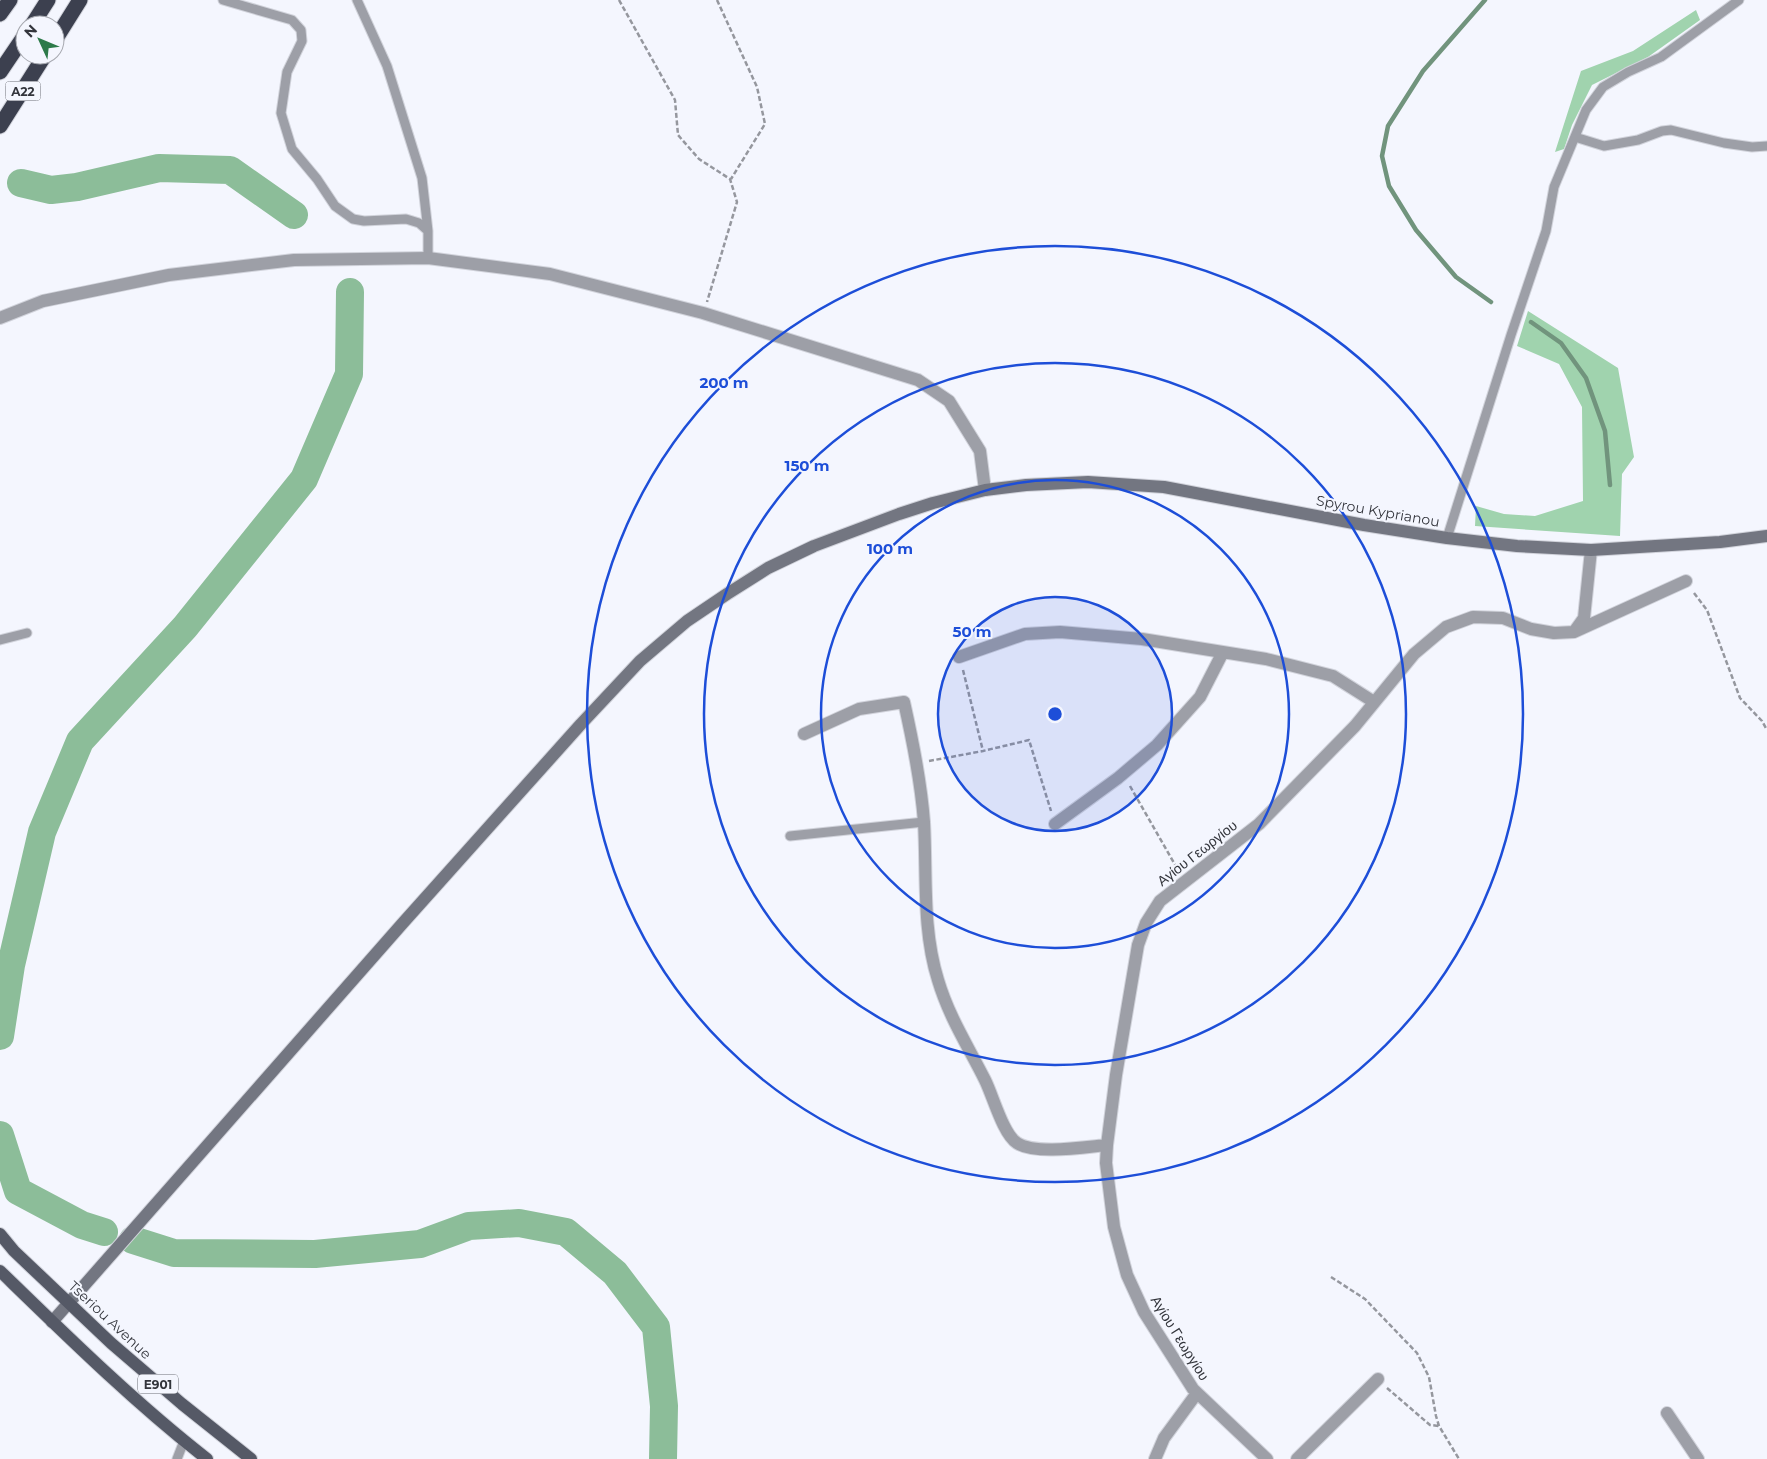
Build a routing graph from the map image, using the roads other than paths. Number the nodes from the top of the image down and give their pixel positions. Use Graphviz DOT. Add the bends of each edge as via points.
graph roads {
  1 [pos="10,0"];
  2 [pos="48,0"];
  3 [pos="80,0"];
  4 [pos="223,0"];
  5 [pos="357,0"];
  6 [pos="1739,0"];
  7 [pos="0,14"];
  8 [pos="38,15"];
  9 [pos="65,24"];
  10 [pos="15,50"];
  11 [pos="39,65"];
  12 [pos="0,72"];
  13 [pos="0,126"];
  14 [pos="1575,137"];
  15 [pos="1767,146"];
  16 [pos="428,231"];
  17 [pos="428,258"];
  18 [pos="0,318"];
  19 [pos="985,490"];
  20 [pos="1448,538"];
  21 [pos="1765,539"];
  22 [pos="1591,550"];
  23 [pos="1686,581"];
  24 [pos="1574,632"];
  25 [pos="28,634"];
  26 [pos="0,640"];
  27 [pos="1223,652"];
  28 [pos="959,656"];
  29 [pos="1374,702"];
  30 [pos="804,734"];
  31 [pos="924,822"];
  32 [pos="1055,824"];
  33 [pos="790,836"];
  34 [pos="1107,1145"];
  35 [pos="0,1234"];
  36 [pos="0,1271"];
  37 [pos="69,1303"];
  38 [pos="52,1322"];
  39 [pos="1378,1379"];
  40 [pos="1197,1393"];
  41 [pos="1668,1413"];
  42 [pos="184,1441"];
  43 [pos="177,1459"];
  44 [pos="207,1459"];
  45 [pos="252,1459"];
  46 [pos="1155,1459"];
  47 [pos="1267,1459"];
  48 [pos="1297,1459"];
  49 [pos="1698,1459"];
  1 -- 7 [label="highway"];
  2 -- 8 [label="highway"];
  3 -- 9 [label="highway"];
  4 -- 16 [label="lane" via="292,20 301,30 302,41 287,72 281,113 292,149 336,206 353,219 406,219 419,223"];
  5 -- 16 [label="lane" via="387,66 422,178"];
  6 -- 14 [label="lane" via="1661,57 1603,87 1586,110"];
  10 -- 12 [label="highway, A22"];
  11 -- 13 [label="highway, A22"];
  14 -- 15 [label="lane" via="1604,146 1671,130 1724,143"];
  14 -- 20 [label="lane" via="1554,187 1546,231 1510,335"];
  16 -- 17 [label="lane"];
  17 -- 18 [label="street" via="294,260 169,274 43,300"];
  17 -- 19 [label="street" via="550,274 704,313 918,380 949,401 980,451"];
  19 -- 20 [label="street, Spyrou Kyprianou" via="1088,482 1164,486"];
  19 -- 37 [label="street, Spyrou Kyprianou" via="881,520 768,568 687,621 640,661 408,917"];
  20 -- 22 [label="street, Spyrou Kyprianou"];
  21 -- 22 [label="street, Spyrou Kyprianou"];
  22 -- 24 [label="street" via="1584,618"];
  23 -- 24 [label="street"];
  24 -- 29 [label="street, Αγίου Γεωργίου" via="1554,633 1531,629 1503,618 1473,617 1446,627 1420,648"];
  25 -- 26 [label="lane"];
  27 -- 28 [label="street" via="1142,638 1060,632 1025,634"];
  27 -- 29 [label="street" via="1266,658 1333,676"];
  27 -- 32 [label="street" via="1200,696 1157,745"];
  29 -- 34 [label="street, Αγίου Γεωργίου" via="1355,726 1259,824 1160,901 1146,923 1138,945"];
  30 -- 31 [label="street" via="859,709 904,702 918,763"];
  31 -- 33 [label="lane"];
  31 -- 34 [label="street" via="928,937 937,979 950,1017 985,1080 1009,1135 1017,1144 1032,1149"];
  34 -- 40 [label="street, Αγίου Γεωργίου" via="1106,1163 1114,1226 1127,1275 1144,1312"];
  35 -- 37 [label="main road, Tseriou Avenue / E901"];
  36 -- 38 [label="main road, E901"];
  37 -- 38 [label="street, Spyrou Kyprianou"];
  37 -- 45 [label="main road, Tseriou Avenue / E901" via="182,1404"];
  38 -- 42 [label="main road, E901"];
  39 -- 48 [label="street"];
  40 -- 46 [label="street" via="1164,1438"];
  40 -- 47 [label="street, Αγίου Γεωργίου"];
  41 -- 49 [label="street"];
  42 -- 43 [label="lane"];
  42 -- 44 [label="main road, E901"];
}
